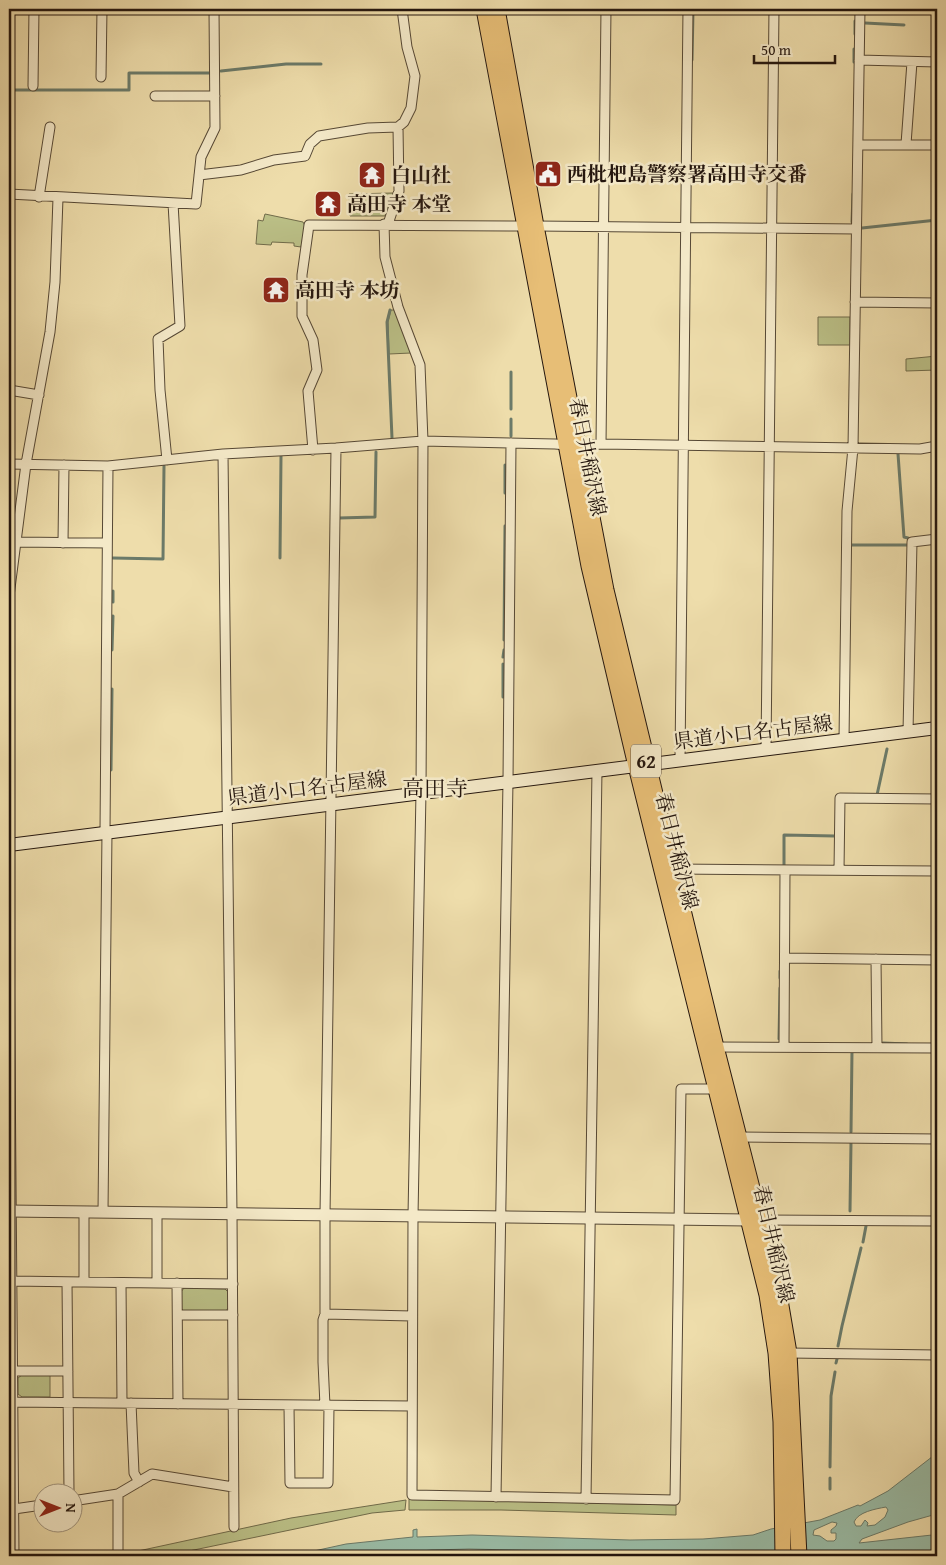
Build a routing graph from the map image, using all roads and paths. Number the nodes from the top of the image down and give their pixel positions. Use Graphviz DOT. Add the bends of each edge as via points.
graph roads {
  1 [pos="34,9"];
  2 [pos="102,9"];
  3 [pos="214,9"];
  4 [pos="402,9"];
  5 [pos="484,9"];
  6 [pos="497,9"];
  7 [pos="606,9"];
  8 [pos="688,9"];
  9 [pos="774,9"];
  10 [pos="860,9"];
  11 [pos="859,60"];
  12 [pos="912,62"];
  13 [pos="937,62"];
  14 [pos="101,77"];
  15 [pos="33,86"];
  16 [pos="156,96"];
  17 [pos="215,96"];
  18 [pos="50,127"];
  19 [pos="398,127"];
  20 [pos="906,144"];
  21 [pos="858,145"];
  22 [pos="937,145"];
  23 [pos="199,175"];
  24 [pos="9,194"];
  25 [pos="39,197"];
  26 [pos="58,198"];
  27 [pos="173,203"];
  28 [pos="386,224"];
  29 [pos="530,226"];
  30 [pos="604,227"];
  31 [pos="686,228"];
  32 [pos="772,228"];
  33 [pos="856,229"];
  34 [pos="856,302"];
  35 [pos="937,303"];
  36 [pos="9,390"];
  37 [pos="39,395"];
  38 [pos="423,441"];
  39 [pos="511,443"];
  40 [pos="601,444"];
  41 [pos="571,445"];
  42 [pos="684,445"];
  43 [pos="769,446"];
  44 [pos="937,446"];
  45 [pos="336,448"];
  46 [pos="853,448"];
  47 [pos="313,450"];
  48 [pos="223,454"];
  49 [pos="167,460"];
  50 [pos="9,464"];
  51 [pos="26,464"];
  52 [pos="64,465"];
  53 [pos="108,466"];
  54 [pos="937,539"];
  55 [pos="16,542"];
  56 [pos="63,542"];
  57 [pos="107,543"];
  58 [pos="9,596"];
  59 [pos="937,728"];
  60 [pos="908,732"];
  61 [pos="844,740"];
  62 [pos="766,750"];
  63 [pos="680,760"];
  64 [pos="641,765"];
  65 [pos="597,770"];
  66 [pos="508,782"];
  67 [pos="420,792"];
  68 [pos="937,799"];
  69 [pos="332,804"];
  70 [pos="228,817"];
  71 [pos="106,832"];
  72 [pos="9,845"];
  73 [pos="673,869"];
  74 [pos="785,870"];
  75 [pos="839,870"];
  76 [pos="937,871"];
  77 [pos="9,930"];
  78 [pos="784,958"];
  79 [pos="876,959"];
  80 [pos="937,960"];
  81 [pos="716,1047"];
  82 [pos="784,1047"];
  83 [pos="876,1047"];
  84 [pos="937,1048"];
  85 [pos="715,1089"];
  86 [pos="740,1137"];
  87 [pos="937,1139"];
  88 [pos="10,1211"];
  89 [pos="84,1212"];
  90 [pos="103,1212"];
  91 [pos="157,1213"];
  92 [pos="232,1214"];
  93 [pos="325,1215"];
  94 [pos="413,1216"];
  95 [pos="500,1216"];
  96 [pos="590,1217"];
  97 [pos="680,1218"];
  98 [pos="754,1220"];
  99 [pos="937,1221"];
  100 [pos="11,1282"];
  101 [pos="67,1282"];
  102 [pos="84,1282"];
  103 [pos="121,1283"];
  104 [pos="157,1283"];
  105 [pos="177,1283"];
  106 [pos="233,1284"];
  107 [pos="10,1304"];
  108 [pos="325,1314"];
  109 [pos="178,1315"];
  110 [pos="233,1315"];
  111 [pos="412,1316"];
  112 [pos="789,1353"];
  113 [pos="937,1354"];
  114 [pos="10,1371"];
  115 [pos="68,1371"];
  116 [pos="12,1402"];
  117 [pos="68,1403"];
  118 [pos="127,1403"];
  119 [pos="178,1404"];
  120 [pos="233,1404"];
  121 [pos="289,1406"];
  122 [pos="327,1406"];
  123 [pos="412,1406"];
  124 [pos="11,1479"];
  125 [pos="69,1482"];
  126 [pos="139,1482"];
  127 [pos="234,1487"];
  128 [pos="118,1494"];
  129 [pos="496,1497"];
  130 [pos="82,1499"];
  131 [pos="586,1499"];
  132 [pos="32,1506"];
  133 [pos="14,1509"];
  134 [pos="11,1521"];
  135 [pos="234,1527"];
  136 [pos="118,1553"];
  137 [pos="14,1556"];
  138 [pos="783,1556"];
  139 [pos="799,1556"];
  1 -- 15 [label="street"];
  2 -- 14 [label="street"];
  3 -- 17 [label="street"];
  4 -- 19 [label="street" via="415,76 411,108"];
  5 -- 29 [label="main road, 春日井稲沢線 / 62"];
  6 -- 29 [label="main road, 春日井稲沢線 / 62"];
  7 -- 30 [label="street"];
  8 -- 31 [label="street"];
  9 -- 32 [label="street"];
  10 -- 11 [label="street"];
  11 -- 12 [label="street"];
  11 -- 21 [label="street"];
  12 -- 13 [label="street"];
  12 -- 20 [label="street"];
  16 -- 17 [label="street"];
  17 -- 23 [label="street" via="215,128 201,157"];
  18 -- 25 [label="street"];
  19 -- 23 [label="street" via="319,136 310,144 305,156"];
  19 -- 28 [label="street" via="399,191"];
  20 -- 21 [label="street"];
  20 -- 22 [label="street"];
  21 -- 33 [label="street"];
  23 -- 27 [label="street" via="196,204"];
  24 -- 25 [label="street"];
  25 -- 26 [label="street"];
  26 -- 27 [label="street"];
  26 -- 37 [label="street" via="56,282"];
  27 -- 49 [label="street" via="180,326 158,339"];
  28 -- 29 [label="street"];
  28 -- 38 [label="street" via="385,257 398,307 420,365"];
  28 -- 47 [label="street" via="309,225 302,275 302,316 313,340 317,370 308,391"];
  29 -- 30 [label="street"];
  29 -- 41 [label="main road, 春日井稲沢線 / 62"];
  30 -- 31 [label="street"];
  30 -- 40 [label="street"];
  31 -- 32 [label="street"];
  31 -- 42 [label="street"];
  32 -- 33 [label="street"];
  32 -- 43 [label="street"];
  33 -- 34 [label="street"];
  34 -- 35 [label="street"];
  34 -- 46 [label="street"];
  36 -- 37 [label="street"];
  37 -- 51 [label="street"];
  38 -- 39 [label="street"];
  38 -- 45 [label="street"];
  38 -- 67 [label="street"];
  39 -- 41 [label="street"];
  39 -- 66 [label="street"];
  40 -- 41 [label="street"];
  40 -- 42 [label="street"];
  41 -- 64 [label="main road, 春日井稲沢線 / 62" via="589,566"];
  42 -- 43 [label="street"];
  42 -- 63 [label="street"];
  43 -- 46 [label="street"];
  43 -- 62 [label="street"];
  44 -- 46 [label="street" via="920,449"];
  45 -- 47 [label="street"];
  45 -- 69 [label="street"];
  46 -- 61 [label="street" via="847,510"];
  47 -- 48 [label="street"];
  48 -- 49 [label="street"];
  48 -- 70 [label="street"];
  49 -- 53 [label="street"];
  50 -- 51 [label="street"];
  51 -- 52 [label="street"];
  51 -- 55 [label="street"];
  52 -- 53 [label="street"];
  52 -- 56 [label="street"];
  53 -- 57 [label="street"];
  54 -- 60 [label="street" via="912,542"];
  55 -- 56 [label="street"];
  55 -- 58 [label="street"];
  56 -- 57 [label="street"];
  57 -- 71 [label="street"];
  59 -- 60 [label="main road, 県道小口名古屋線"];
  60 -- 61 [label="main road, 県道小口名古屋線"];
  61 -- 62 [label="main road, 県道小口名古屋線"];
  62 -- 63 [label="main road, 県道小口名古屋線"];
  63 -- 64 [label="main road, 県道小口名古屋線"];
  64 -- 65 [label="main road, 県道小口名古屋線"];
  64 -- 73 [label="main road, 春日井稲沢線 / 62"];
  64 -- 85 [label="main road, 春日井稲沢線 / 62"];
  65 -- 66 [label="main road, 県道小口名古屋線"];
  65 -- 96 [label="street"];
  66 -- 67 [label="main road, 県道小口名古屋線"];
  66 -- 95 [label="street"];
  67 -- 69 [label="main road, 県道小口名古屋線"];
  67 -- 94 [label="street"];
  68 -- 75 [label="street" via="840,798"];
  69 -- 70 [label="main road, 県道小口名古屋線"];
  69 -- 93 [label="street"];
  70 -- 71 [label="main road, 県道小口名古屋線"];
  70 -- 92 [label="street"];
  71 -- 72 [label="main road, 県道小口名古屋線"];
  71 -- 90 [label="street"];
  73 -- 74 [label="street"];
  73 -- 81 [label="main road, 春日井稲沢線 / 62"];
  74 -- 75 [label="street"];
  74 -- 78 [label="street"];
  75 -- 76 [label="street"];
  77 -- 88 [label="street"];
  78 -- 79 [label="street"];
  78 -- 82 [label="street"];
  79 -- 80 [label="street"];
  79 -- 83 [label="street"];
  81 -- 82 [label="street"];
  81 -- 86 [label="main road, 春日井稲沢線 / 62"];
  82 -- 83 [label="street"];
  83 -- 84 [label="street"];
  85 -- 97 [label="street" via="681,1090"];
  85 -- 98 [label="main road, 春日井稲沢線 / 62"];
  86 -- 87 [label="street"];
  86 -- 98 [label="main road, 春日井稲沢線 / 62"];
  88 -- 89 [label="street"];
  88 -- 100 [label="street"];
  89 -- 90 [label="street"];
  89 -- 102 [label="street"];
  90 -- 91 [label="street"];
  91 -- 92 [label="street"];
  91 -- 104 [label="street"];
  92 -- 93 [label="street"];
  92 -- 106 [label="street"];
  93 -- 94 [label="street"];
  93 -- 108 [label="street"];
  94 -- 95 [label="street"];
  94 -- 111 [label="street"];
  95 -- 96 [label="street"];
  95 -- 129 [label="street"];
  96 -- 97 [label="street"];
  96 -- 131 [label="street"];
  97 -- 98 [label="street"];
  97 -- 131 [label="street" via="675,1500"];
  98 -- 99 [label="street"];
  98 -- 112 [label="main road, 春日井稲沢線 / 62" via="778,1294"];
  98 -- 138 [label="main road, 春日井稲沢線 / 62" via="776,1353 781,1422"];
  100 -- 101 [label="street"];
  100 -- 107 [label="street"];
  101 -- 102 [label="street"];
  101 -- 115 [label="street"];
  102 -- 103 [label="street"];
  103 -- 104 [label="street"];
  103 -- 118 [label="street"];
  104 -- 105 [label="street"];
  105 -- 106 [label="street"];
  105 -- 109 [label="street"];
  106 -- 110 [label="street"];
  107 -- 114 [label="street"];
  108 -- 111 [label="street"];
  108 -- 122 [label="street" via="323,1362"];
  109 -- 110 [label="street"];
  109 -- 119 [label="street"];
  110 -- 120 [label="street"];
  111 -- 123 [label="street"];
  112 -- 113 [label="street"];
  112 -- 139 [label="main road, 春日井稲沢線 / 62"];
  114 -- 115 [label="street"];
  114 -- 116 [label="street"];
  115 -- 117 [label="street"];
  116 -- 117 [label="street"];
  116 -- 124 [label="street"];
  117 -- 118 [label="street"];
  117 -- 125 [label="street"];
  118 -- 119 [label="street"];
  118 -- 126 [label="street" via="134,1473"];
  119 -- 120 [label="street"];
  120 -- 121 [label="street"];
  120 -- 127 [label="street"];
  121 -- 122 [label="street"];
  121 -- 122 [label="street" via="290,1483 328,1483"];
  122 -- 123 [label="street"];
  123 -- 129 [label="street" via="412,1495"];
  124 -- 133 [label="street"];
  126 -- 127 [label="street" via="152,1474"];
  126 -- 128 [label="street"];
  127 -- 135 [label="street"];
  128 -- 130 [label="street"];
  128 -- 136 [label="street"];
  129 -- 131 [label="street"];
  132 -- 133 [label="street"];
  133 -- 134 [label="street"];
  134 -- 137 [label="street"];
}
